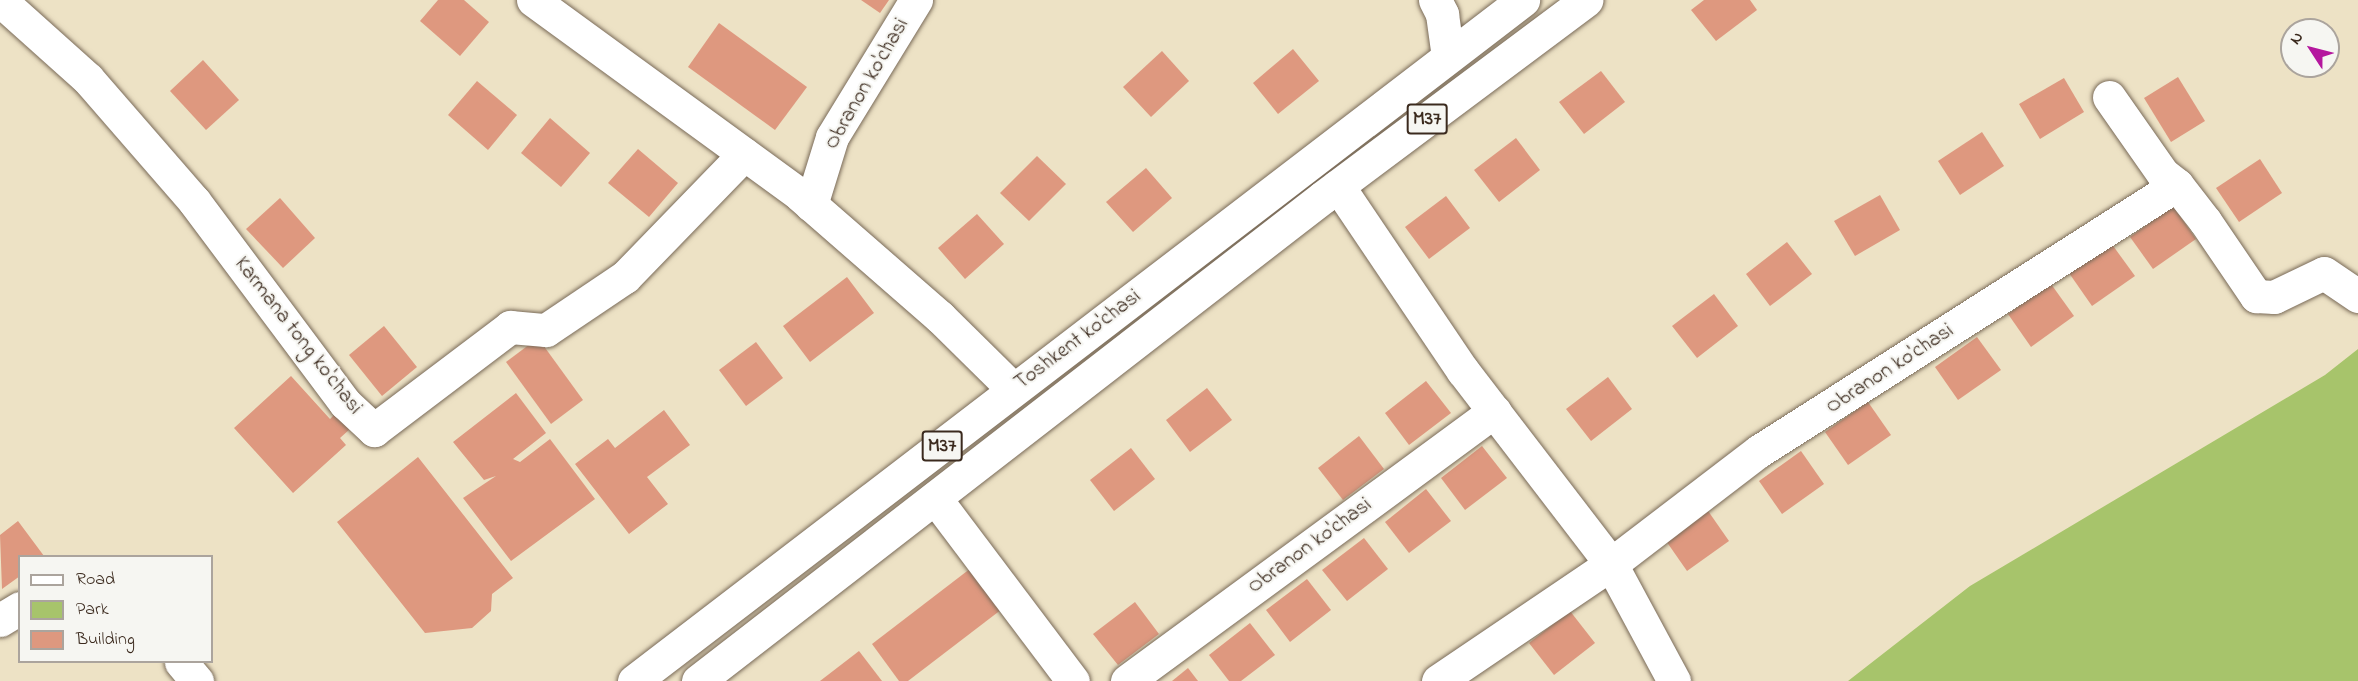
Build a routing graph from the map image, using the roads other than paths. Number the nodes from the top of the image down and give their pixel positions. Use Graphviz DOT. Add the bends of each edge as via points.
graph roads {
  1 [pos="0,0"];
  2 [pos="533,0"];
  3 [pos="916,0"];
  4 [pos="1435,0"];
  5 [pos="1522,0"];
  6 [pos="1586,0"];
  7 [pos="1448,57"];
  8 [pos="2109,97"];
  9 [pos="744,154"];
  10 [pos="2177,185"];
  11 [pos="1338,186"];
  12 [pos="811,205"];
  13 [pos="2358,296"];
  14 [pos="1013,389"];
  15 [pos="1494,411"];
  16 [pos="935,498"];
  17 [pos="1611,564"];
  18 [pos="18,609"];
  19 [pos="0,620"];
  20 [pos="182,663"];
  21 [pos="197,681"];
  22 [pos="634,681"];
  23 [pos="698,681"];
  24 [pos="1073,681"];
  25 [pos="1127,681"];
  26 [pos="1438,681"];
  27 [pos="1674,681"];
  1 -- 9 [label="main road, Karmana tong ko'chasi" via="88,78 194,201 345,403 374,430 510,327 546,330 625,278"];
  2 -- 9 [label="main road"];
  3 -- 12 [label="main road, Obranon ko'chasi" via="832,137"];
  4 -- 7 [label="main road" via="1442,14"];
  5 -- 7 [label="main road, Toshkent ko'chasi / M37"];
  6 -- 11 [label="main road, Toshkent ko'chasi / M37"];
  7 -- 14 [label="main road, Toshkent ko'chasi / M37"];
  8 -- 10 [label="main road" via="2163,174"];
  9 -- 12 [label="main road"];
  10 -- 13 [label="main road" via="2256,296 2274,297 2324,273"];
  10 -- 17 [label="main road, Obranon ko'chasi" via="1759,451"];
  11 -- 15 [label="main road"];
  11 -- 16 [label="main road, Toshkent ko'chasi / M37"];
  12 -- 14 [label="main road" via="940,317"];
  14 -- 22 [label="main road, Toshkent ko'chasi / M37"];
  15 -- 17 [label="main road"];
  15 -- 25 [label="main road, Obranon ko'chasi"];
  16 -- 23 [label="main road, Toshkent ko'chasi / M37"];
  16 -- 24 [label="main road"];
  17 -- 26 [label="main road, Obranon ko'chasi"];
  17 -- 27 [label="main road"];
  18 -- 19 [label="main road"];
  20 -- 21 [label="main road"];
}
